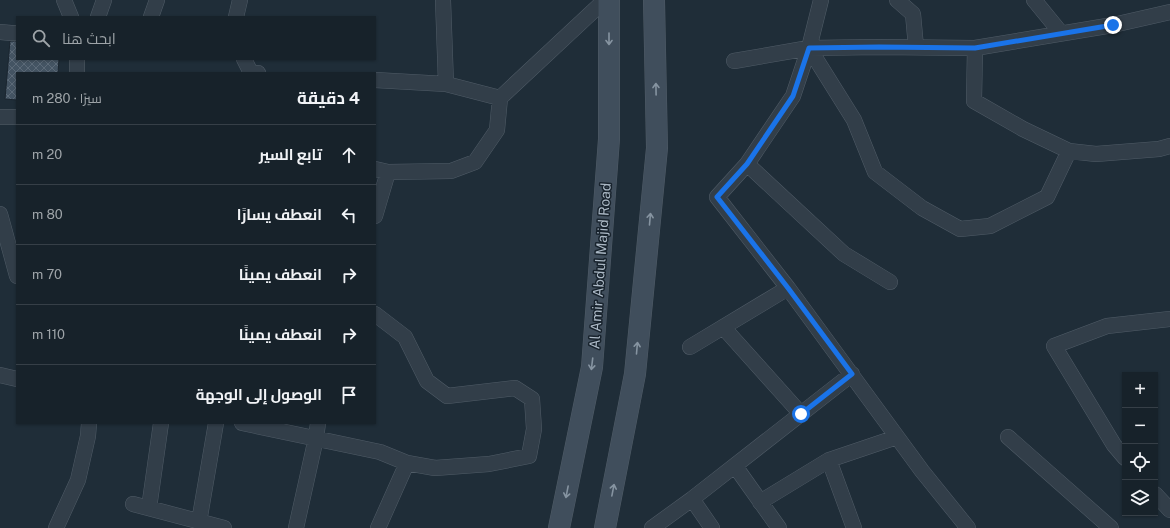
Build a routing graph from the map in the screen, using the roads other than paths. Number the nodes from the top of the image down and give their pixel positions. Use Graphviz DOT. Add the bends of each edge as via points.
graph roads {
  1 [pos="64,0"];
  2 [pos="104,0"];
  3 [pos="157,0"];
  4 [pos="240,0"];
  5 [pos="444,0"];
  6 [pos="605,0"];
  7 [pos="609,0"];
  8 [pos="654,0"];
  9 [pos="820,0"];
  10 [pos="897,0"];
  11 [pos="1034,0"];
  12 [pos="1170,12"];
  13 [pos="71,16"];
  14 [pos="98,16"];
  15 [pos="151,16"];
  16 [pos="236,16"];
  17 [pos="0,32"];
  18 [pos="16,33"];
  19 [pos="1061,33"];
  20 [pos="916,47"];
  21 [pos="809,48"];
  22 [pos="975,48"];
  23 [pos="77,60"];
  24 [pos="244,60"];
  25 [pos="734,62"];
  26 [pos="78,72"];
  27 [pos="250,72"];
  28 [pos="376,80"];
  29 [pos="446,84"];
  30 [pos="500,98"];
  31 [pos="0,117"];
  32 [pos="16,117"];
  33 [pos="1170,146"];
  34 [pos="1069,151"];
  35 [pos="747,164"];
  36 [pos="382,170"];
  37 [pos="376,209"];
  38 [pos="0,214"];
  39 [pos="16,272"];
  40 [pos="890,282"];
  41 [pos="788,288"];
  42 [pos="376,315"];
  43 [pos="1170,319"];
  44 [pos="724,327"];
  45 [pos="690,348"];
  46 [pos="852,374"];
  47 [pos="0,375"];
  48 [pos="16,379"];
  49 [pos="801,414"];
  50 [pos="89,424"];
  51 [pos="161,424"];
  52 [pos="216,424"];
  53 [pos="247,424"];
  54 [pos="318,424"];
  55 [pos="897,437"];
  56 [pos="1008,437"];
  57 [pos="316,438"];
  58 [pos="1122,454"];
  59 [pos="829,460"];
  60 [pos="407,463"];
  61 [pos="735,466"];
  62 [pos="1158,497"];
  63 [pos="692,499"];
  64 [pos="760,502"];
  65 [pos="133,504"];
  66 [pos="149,508"];
  67 [pos="1170,510"];
  68 [pos="199,522"];
  69 [pos="56,528"];
  70 [pos="224,528"];
  71 [pos="296,528"];
  72 [pos="378,528"];
  73 [pos="559,528"];
  74 [pos="605,528"];
  75 [pos="652,528"];
  76 [pos="712,528"];
  77 [pos="779,528"];
  78 [pos="854,528"];
  79 [pos="968,528"];
  80 [pos="1111,528"];
  1 -- 13 [label="street"];
  2 -- 14 [label="street"];
  3 -- 15 [label="street"];
  4 -- 16 [label="street"];
  5 -- 29 [label="street"];
  6 -- 30 [label="street"];
  7 -- 73 [label="main road, Al Amir Abdul Majid Road, one-way" via="609,139 592,367"];
  74 -- 8 [label="main road, one-way" via="635,374 657,148"];
  9 -- 21 [label="street"];
  10 -- 20 [label="street" via="913,14"];
  11 -- 19 [label="street"];
  12 -- 19 [label="street"];
  17 -- 18 [label="street"];
  19 -- 22 [label="street"];
  20 -- 21 [label="street"];
  20 -- 22 [label="street"];
  21 -- 25 [label="street"];
  21 -- 34 [label="street" via="854,120 875,172 922,208 960,229 990,226 1047,197"];
  21 -- 35 [label="street" via="793,96"];
  22 -- 34 [label="street" via="974,101"];
  23 -- 26 [label="street"];
  24 -- 27 [label="street"];
  28 -- 29 [label="street"];
  29 -- 30 [label="street"];
  30 -- 36 [label="street" via="497,130 475,162 451,171"];
  31 -- 32 [label="street"];
  33 -- 34 [label="street" via="1096,154"];
  35 -- 40 [label="street" via="844,254"];
  35 -- 41 [label="street" via="717,197"];
  36 -- 37 [label="street"];
  38 -- 39 [label="street"];
  41 -- 44 [label="street"];
  41 -- 46 [label="street"];
  42 -- 60 [label="street" via="405,337 427,381 447,396 515,388 532,399 534,429 529,456 489,464 435,468"];
  43 -- 58 [label="street" via="1107,326 1054,346"];
  44 -- 45 [label="street"];
  44 -- 49 [label="street"];
  46 -- 49 [label="street"];
  46 -- 55 [label="street"];
  47 -- 48 [label="street"];
  49 -- 61 [label="street"];
  50 -- 69 [label="street" via="78,480"];
  51 -- 66 [label="street"];
  52 -- 68 [label="street"];
  53 -- 57 [label="street"];
  54 -- 57 [label="street"];
  55 -- 59 [label="street"];
  55 -- 79 [label="street"];
  56 -- 80 [label="street"];
  57 -- 60 [label="street" via="380,452"];
  57 -- 71 [label="street"];
  59 -- 64 [label="street"];
  59 -- 78 [label="street"];
  60 -- 72 [label="street"];
  61 -- 63 [label="street"];
  61 -- 64 [label="street"];
  62 -- 67 [label="street"];
  63 -- 75 [label="street"];
  63 -- 76 [label="street"];
  64 -- 77 [label="street"];
  65 -- 66 [label="street"];
  66 -- 68 [label="street"];
  68 -- 70 [label="street"];
}
